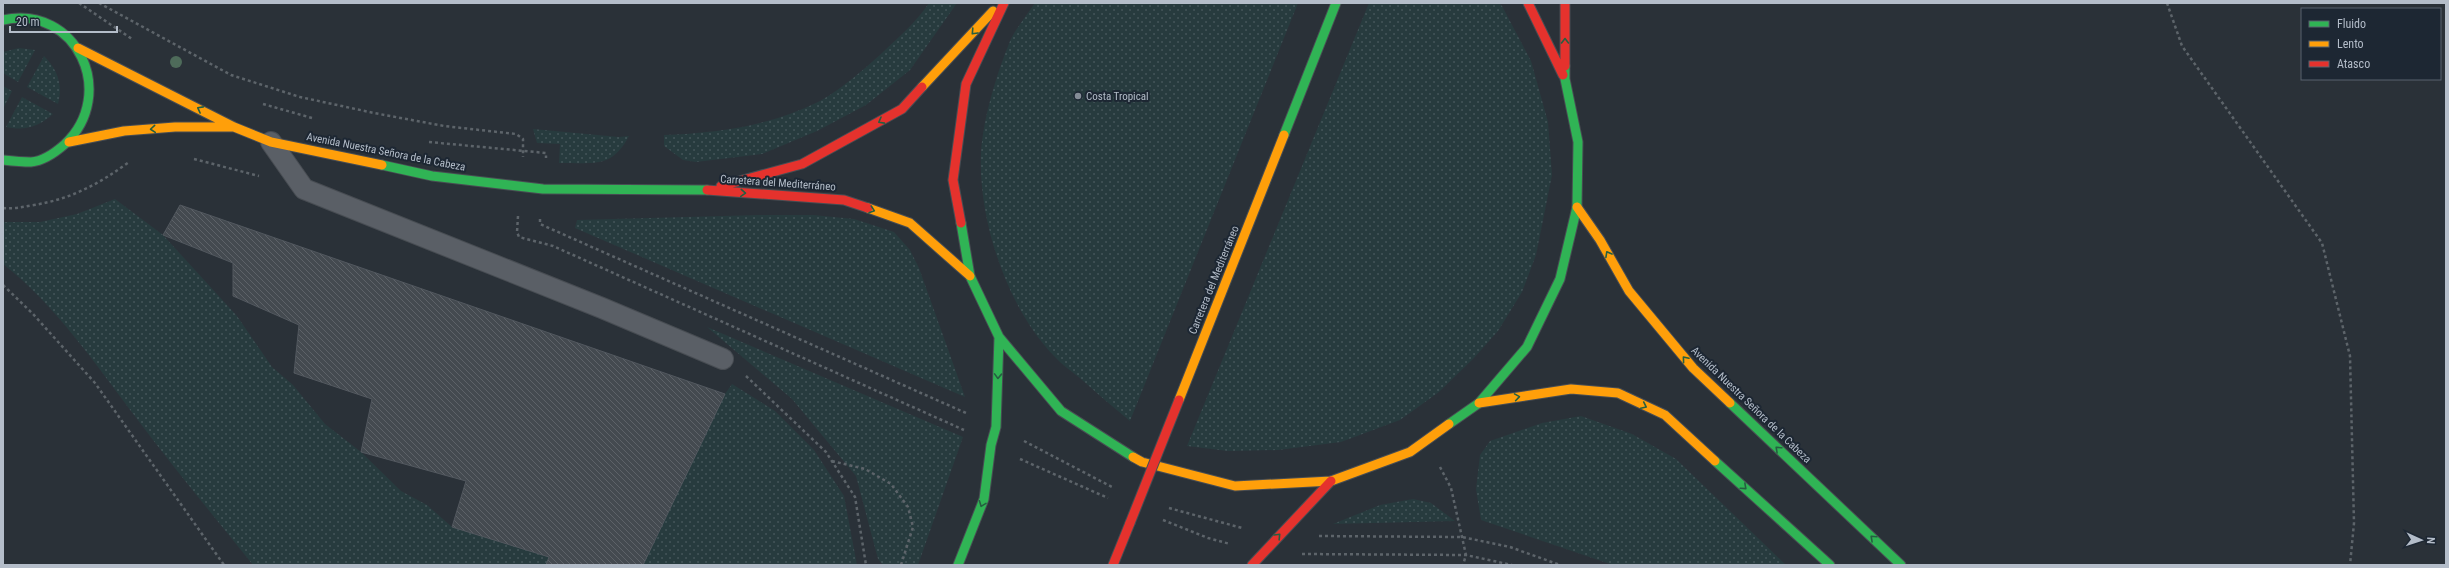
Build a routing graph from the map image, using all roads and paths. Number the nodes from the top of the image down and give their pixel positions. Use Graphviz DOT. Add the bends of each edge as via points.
graph roads {
  1 [pos="78,3"];
  2 [pos="99,3"];
  3 [pos="1001,3"];
  4 [pos="1004,3"];
  5 [pos="1336,3"];
  6 [pos="1528,3"];
  7 [pos="1566,3"];
  8 [pos="2167,3"];
  9 [pos="3,20"];
  10 [pos="137,42"];
  11 [pos="78,48"];
  12 [pos="1565,79"];
  13 [pos="257,102"];
  14 [pos="318,119"];
  15 [pos="234,127"];
  16 [pos="421,141"];
  17 [pos="69,142"];
  18 [pos="271,142"];
  19 [pos="524,151"];
  20 [pos="189,157"];
  21 [pos="523,158"];
  22 [pos="3,160"];
  23 [pos="132,160"];
  24 [pos="545,163"];
  25 [pos="304,188"];
  26 [pos="704,190"];
  27 [pos="1577,207"];
  28 [pos="3,208"];
  29 [pos="541,215"];
  30 [pos="518,218"];
  31 [pos="970,276"];
  32 [pos="3,285"];
  33 [pos="999,337"];
  34 [pos="723,359"];
  35 [pos="1479,403"];
  36 [pos="972,416"];
  37 [pos="966,432"];
  38 [pos="1427,440"];
  39 [pos="832,461"];
  40 [pos="1331,481"];
  41 [pos="1311,536"];
  42 [pos="1462,537"];
  43 [pos="1300,554"];
  44 [pos="1466,555"];
  45 [pos="224,565"];
  46 [pos="866,565"];
  47 [pos="901,565"];
  48 [pos="958,565"];
  49 [pos="1113,565"];
  50 [pos="1252,565"];
  51 [pos="1463,565"];
  52 [pos="1512,565"];
  53 [pos="1560,565"];
  54 [pos="1830,565"];
  55 [pos="1901,565"];
  56 [pos="2350,565"];
  1 -- 10 [label="path"];
  2 -- 19 [label="path" via="231,76 300,97 374,113 444,126 516,134 523,139"];
  3 -- 26 [label="main road, Carretera del Mediterráneo, one-way" via="902,109 802,164"];
  4 -- 31 [label="main road" via="966,84 953,180"];
  5 -- 49 [label="main road, Carretera del Mediterráneo, bridge"];
  6 -- 12 [label="main road"];
  12 -- 7 [label="main road, one-way"];
  8 -- 56 [label="path" via="2182,46 2322,242 2350,356 2354,524"];
  9 -- 11 [label="main road, Avenida Nuestra Señora de la Cabeza" via="39,20 58,30"];
  15 -- 11 [label="main road, Avenida Nuestra Señora de la Cabeza, one-way"];
  11 -- 17 [label="main road, Avenida Nuestra Señora de la Cabeza" via="87,66 91,87 89,107 82,126"];
  12 -- 27 [label="main road" via="1578,142"];
  13 -- 14 [label="path"];
  15 -- 17 [label="main road, Avenida Nuestra Señora de la Cabeza, one-way" via="175,127 124,131"];
  15 -- 18 [label="main road, Avenida Nuestra Señora de la Cabeza"];
  16 -- 19 [label="path"];
  17 -- 22 [label="main road, Avenida Nuestra Señora de la Cabeza" via="52,154 32,161"];
  18 -- 25 [label="lane"];
  18 -- 26 [label="main road, Avenida Nuestra Señora de la Cabeza" via="432,176 543,189"];
  19 -- 21 [label="path"];
  19 -- 24 [label="path" via="546,153"];
  20 -- 25 [label="path"];
  23 -- 28 [label="path" via="100,183 75,195 42,204"];
  25 -- 34 [label="lane"];
  26 -- 31 [label="main road, Carretera del Mediterráneo, one-way" via="844,200 910,223"];
  27 -- 35 [label="main road" via="1560,279 1530,340"];
  55 -- 27 [label="main road, Avenida Nuestra Señora de la Cabeza, one-way" via="1693,368 1629,291 1600,240"];
  29 -- 36 [label="path" via="540,224"];
  30 -- 37 [label="path" via="519,237 553,246"];
  31 -- 33 [label="main road"];
  32 -- 45 [label="path" via="33,314 95,383"];
  33 -- 40 [label="main road" via="1061,411 1142,462 1235,486"];
  33 -- 48 [label="main road, one-way" via="996,427 984,499"];
  34 -- 39 [label="path" via="756,383"];
  35 -- 38 [label="main road"];
  35 -- 54 [label="main road, one-way" via="1571,389 1618,393 1665,415"];
  38 -- 40 [label="main road" via="1410,452"];
  38 -- 42 [label="path" via="1451,488"];
  39 -- 46 [label="path" via="855,497"];
  39 -- 47 [label="path" via="866,469 892,484 908,507 913,526"];
  50 -- 40 [label="main road, one-way"];
  41 -- 42 [label="path"];
  42 -- 44 [label="path"];
  42 -- 53 [label="path" via="1510,547"];
  43 -- 44 [label="path"];
  44 -- 51 [label="path"];
  44 -- 52 [label="path"];
}
